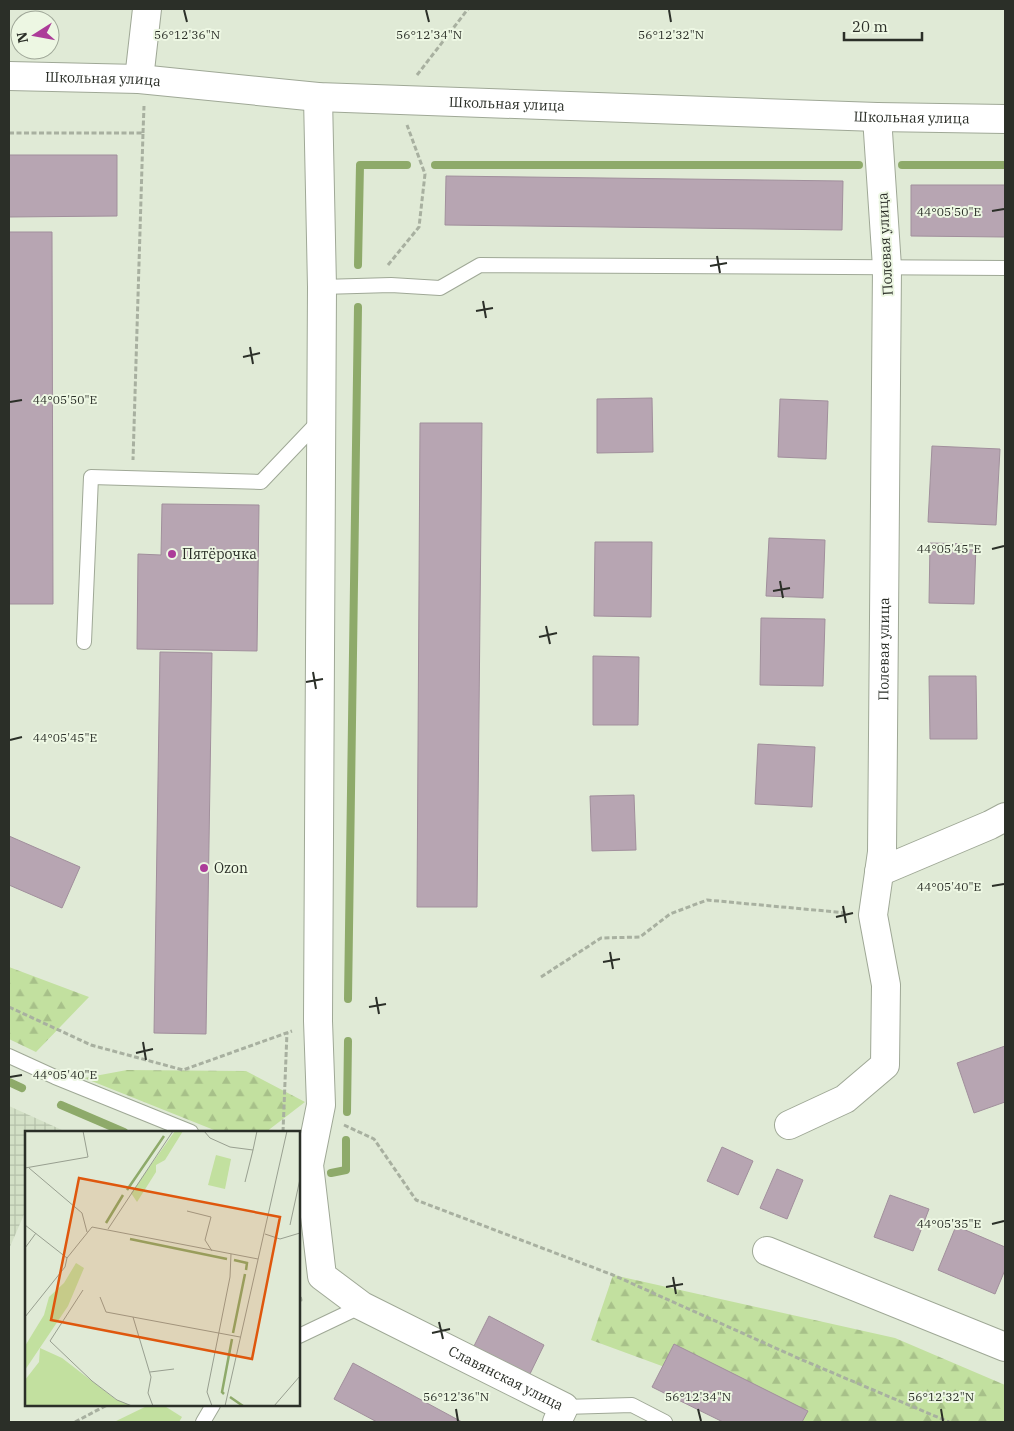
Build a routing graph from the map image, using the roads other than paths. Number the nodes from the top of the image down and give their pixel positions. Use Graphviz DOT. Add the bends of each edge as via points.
graph roads {
  1 [pos="147,9"];
  2 [pos="9,76"];
  3 [pos="142,91"];
  4 [pos="318,97"];
  5 [pos="877,117"];
  6 [pos="1005,119"];
  7 [pos="888,267"];
  8 [pos="1005,268"];
  9 [pos="322,286"];
  10 [pos="322,418"];
  11 [pos="84,642"];
  12 [pos="1005,817"];
  13 [pos="879,872"];
  14 [pos="9,1056"];
  15 [pos="789,1125"];
  16 [pos="189,1131"];
  17 [pos="304,1165"];
  18 [pos="766,1252"];
  19 [pos="362,1306"];
  20 [pos="300,1336"];
  21 [pos="1005,1347"];
  22 [pos="212,1406"];
  23 [pos="561,1415"];
  24 [pos="203,1422"];
  25 [pos="665,1422"];
  1 -- 3 [label="street"];
  2 -- 3 [label="street, Школьная улица"];
  3 -- 4 [label="street, Школьная улица"];
  4 -- 5 [label="street, Школьная улица"];
  4 -- 9 [label="street, Славянская улица"];
  5 -- 6 [label="street, Школьная улица"];
  5 -- 7 [label="street, Полевая улица"];
  7 -- 8 [label="lane"];
  7 -- 9 [label="lane" via="480,265 440,288"];
  7 -- 13 [label="street, Полевая улица" via="882,852"];
  9 -- 10 [label="street, Славянская улица"];
  10 -- 11 [label="lane" via="261,482 91,476"];
  10 -- 17 [label="street, Славянская улица" via="318,1021 321,1106"];
  12 -- 13 [label="street"];
  13 -- 15 [label="street, Полевая улица" via="872,915 886,985 885,1065 845,1099"];
  14 -- 16 [label="lane"];
  17 -- 19 [label="street, Славянская улица" via="322,1276"];
  18 -- 21 [label="street"];
  19 -- 20 [label="lane"];
  19 -- 23 [label="street, Славянская улица"];
  22 -- 24 [label="lane"];
  23 -- 25 [label="lane" via="632,1404"];
}
